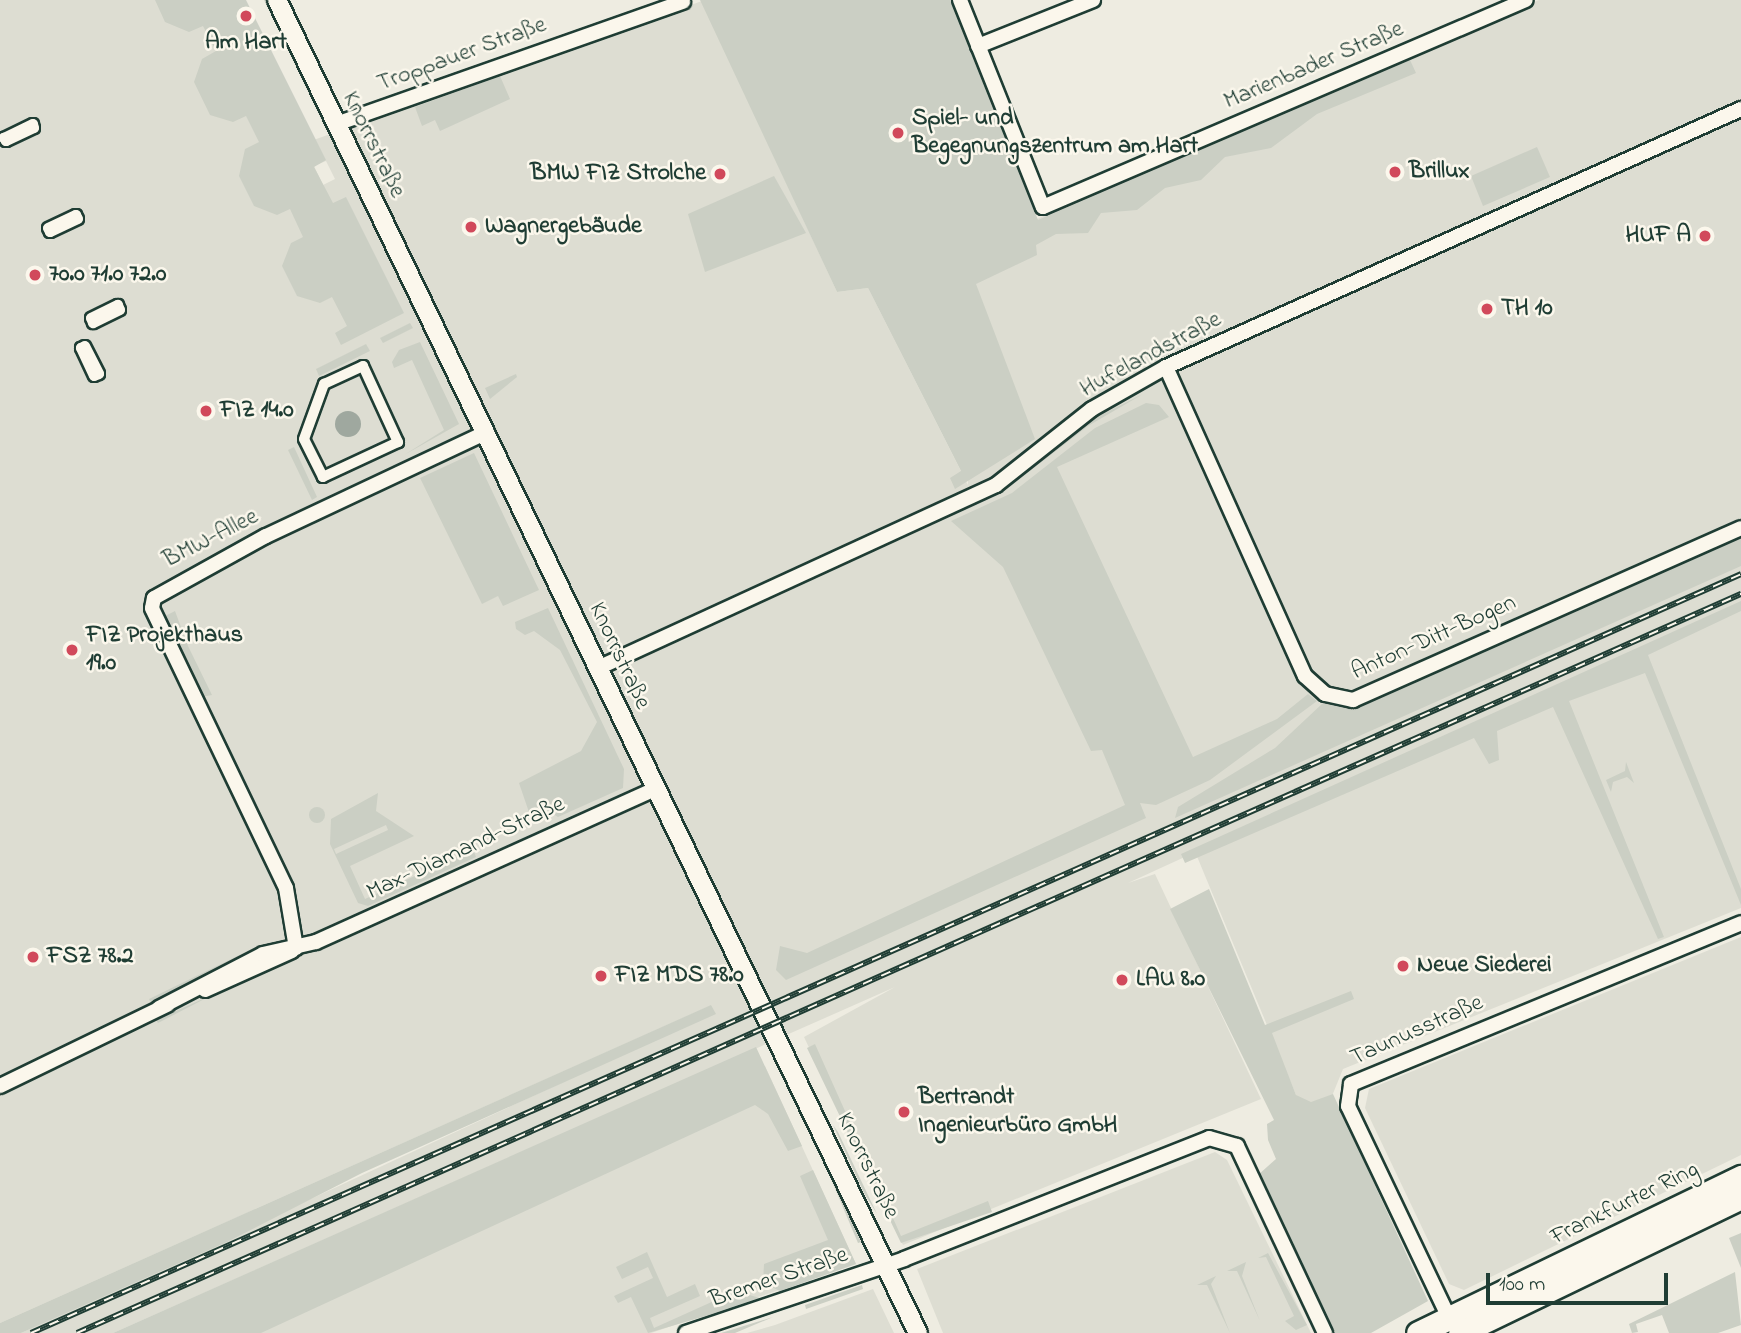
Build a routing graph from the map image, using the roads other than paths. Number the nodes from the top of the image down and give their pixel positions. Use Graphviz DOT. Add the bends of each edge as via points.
graph roads {
  1 [pos="960,0"];
  2 [pos="1093,0"];
  3 [pos="1526,0"];
  4 [pos="280,1"];
  5 [pos="683,2"];
  6 [pos="978,46"];
  7 [pos="1741,109"];
  8 [pos="336,124"];
  9 [pos="1166,367"];
  10 [pos="487,432"];
  11 [pos="304,439"];
  12 [pos="1741,528"];
  13 [pos="598,668"];
  14 [pos="655,789"];
  15 [pos="1741,923"];
  16 [pos="296,948"];
  17 [pos="0,1086"];
  18 [pos="1741,1177"];
  19 [pos="1741,1198"];
  20 [pos="887,1265"];
  21 [pos="1455,1328"];
  22 [pos="686,1333"];
  23 [pos="918,1333"];
  24 [pos="1325,1333"];
  25 [pos="1418,1333"];
  1 -- 6 [label="street"];
  2 -- 6 [label="street"];
  3 -- 6 [label="street, Marienbader Straße" via="1043,207"];
  4 -- 8 [label="street, Knorrstraße"];
  5 -- 8 [label="street, Troppauer Straße"];
  7 -- 9 [label="street, Hufelandstraße"];
  8 -- 10 [label="street, Knorrstraße"];
  9 -- 12 [label="street, Anton-Ditt-Bogen" via="1305,676 1325,694 1353,700"];
  9 -- 13 [label="street, Hufelandstraße" via="1092,408 996,485"];
  10 -- 13 [label="street, Knorrstraße"];
  10 -- 16 [label="street, BMW-Allee" via="255,542 154,598 152,608 286,888"];
  11 -- 11 [label="street" via="323,477 398,442 363,366 324,384"];
  13 -- 14 [label="street, Knorrstraße"];
  14 -- 16 [label="street, Max-Diamand-Straße"];
  14 -- 20 [label="street, Knorrstraße"];
  15 -- 21 [label="street, Taunusstraße" via="1351,1084 1348,1106"];
  16 -- 17 [label="street, Max-Diamand-Straße" via="246,961"];
  18 -- 21 [label="main road, Frankfurter Ring"];
  19 -- 21 [label="main road, Frankfurter Ring"];
  20 -- 22 [label="street, Bremer Straße"];
  20 -- 23 [label="street, Knorrstraße"];
  20 -- 24 [label="street, Bremer Straße" via="1209,1138 1223,1139 1237,1146"];
  21 -- 25 [label="main road, Frankfurter Ring"];
}
